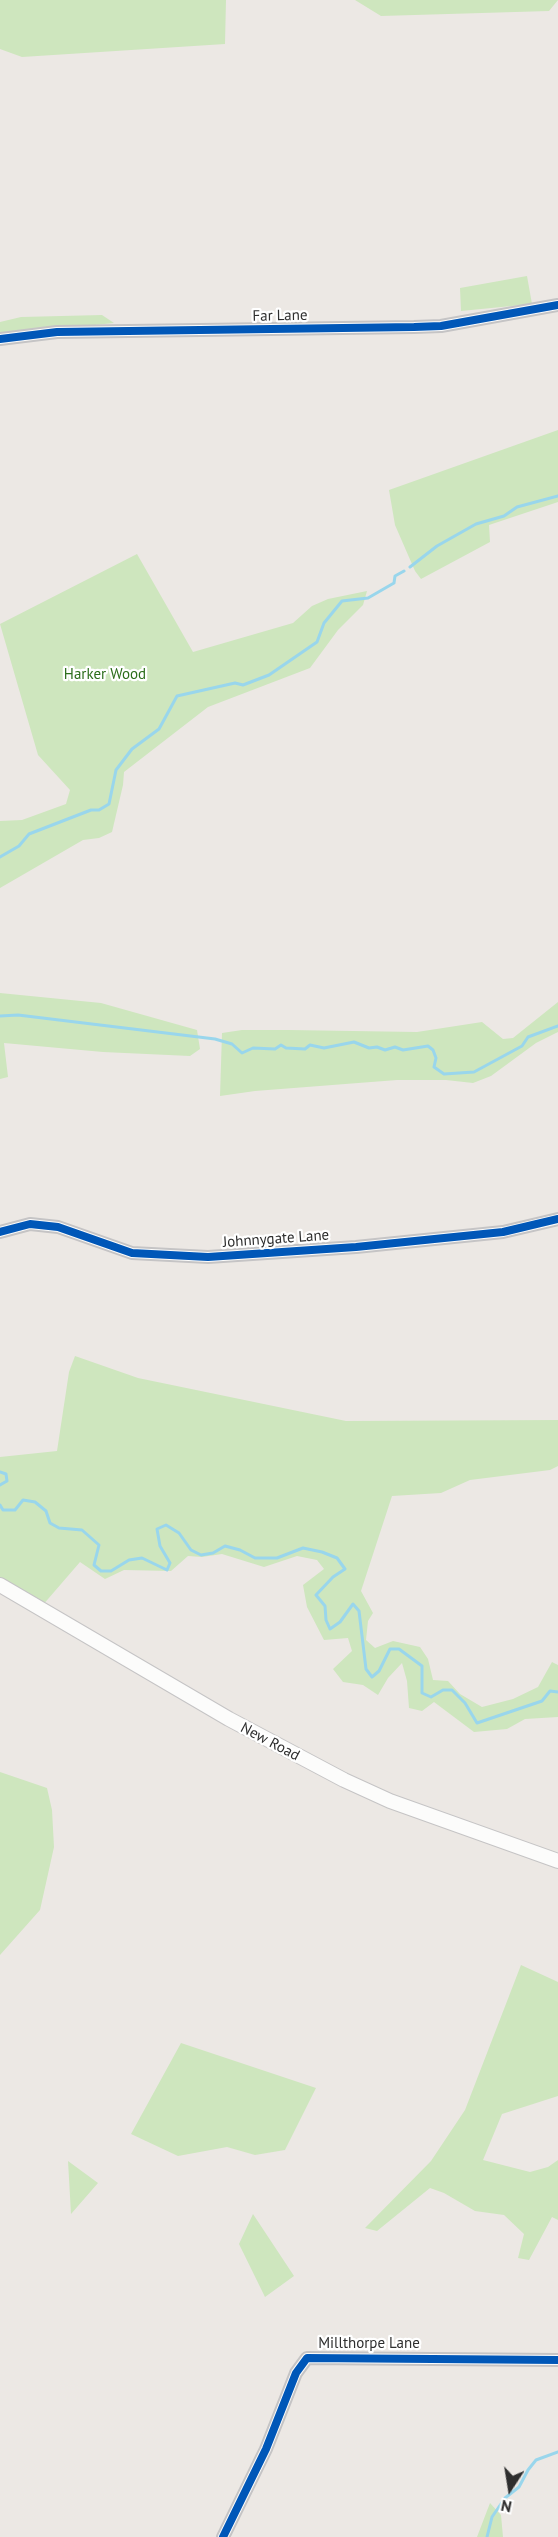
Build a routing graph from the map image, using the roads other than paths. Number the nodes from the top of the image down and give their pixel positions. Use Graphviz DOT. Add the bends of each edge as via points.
graph roads {
  1 [pos="558,305"];
  2 [pos="0,339"];
  3 [pos="558,1219"];
  4 [pos="0,1232"];
  5 [pos="0,1585"];
  6 [pos="558,1861"];
  7 [pos="558,2360"];
  8 [pos="223,2537"];
  1 -- 2 [label="street, Far Lane" via="441,326 57,332"];
  3 -- 4 [label="street, Johnnygate Lane" via="503,1232 208,1257 132,1253 58,1227 30,1224"];
  5 -- 6 [label="main road, New Road" via="229,1719 344,1780 390,1802"];
  7 -- 8 [label="street, Millthorpe Lane" via="307,2358 296,2373 266,2449"];
}
